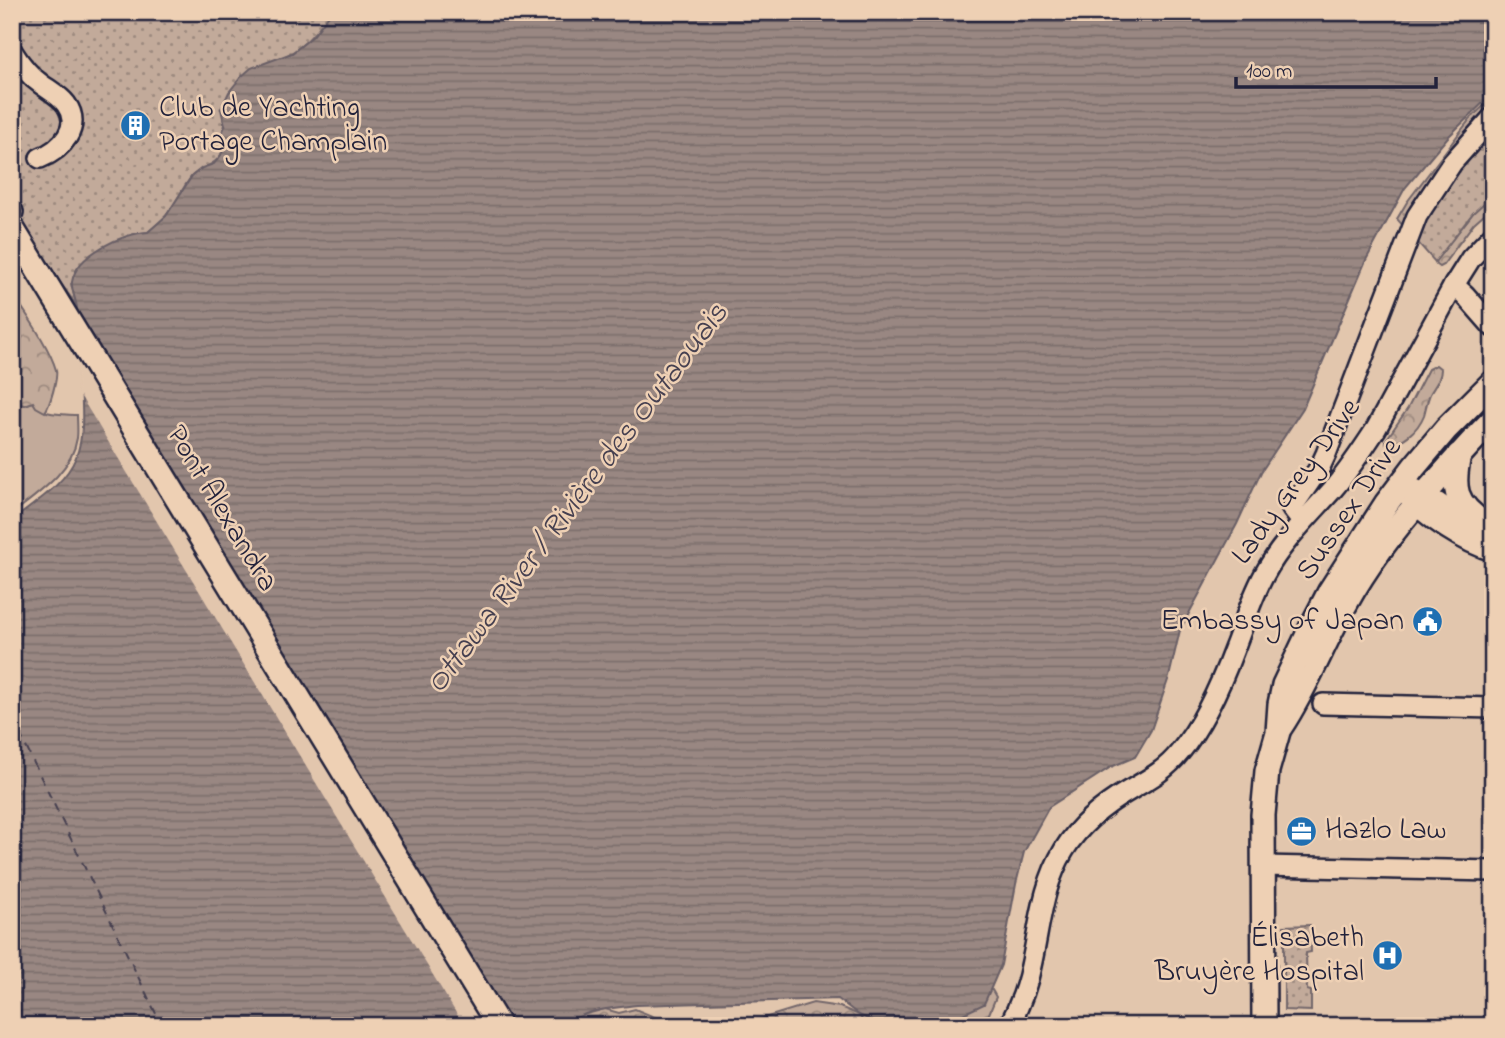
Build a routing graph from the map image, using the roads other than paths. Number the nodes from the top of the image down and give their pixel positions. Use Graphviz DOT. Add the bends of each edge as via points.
graph roads {
  1 [pos="12,51"];
  2 [pos="1493,117"];
  3 [pos="40,158"];
  4 [pos="13,218"];
  5 [pos="1493,235"];
  6 [pos="12,250"];
  7 [pos="1454,285"];
  8 [pos="1493,327"];
  9 [pos="1493,382"];
  10 [pos="1493,420"];
  11 [pos="1459,455"];
  12 [pos="1399,485"];
  13 [pos="1419,500"];
  14 [pos="1302,522"];
  15 [pos="1493,528"];
  16 [pos="1493,538"];
  17 [pos="1493,551"];
  18 [pos="1323,704"];
  19 [pos="1493,708"];
  20 [pos="1278,732"];
  21 [pos="1263,866"];
  22 [pos="1493,871"];
  23 [pos="483,1026"];
  24 [pos="499,1026"];
  25 [pos="1009,1026"];
  26 [pos="1264,1026"];
  1 -- 3 [label="street" via="21,66 64,101 71,113 68,138"];
  2 -- 14 [label="street" via="1452,163 1417,216 1326,454 1293,506"];
  4 -- 24 [label="main road, Pont Alexandra"];
  5 -- 7 [label="street, Lady Grey Drive"];
  6 -- 23 [label="main road"];
  7 -- 8 [label="street"];
  7 -- 14 [label="street, Lady Grey Drive" via="1364,448"];
  9 -- 12 [label="main road, Sussex Drive"];
  10 -- 11 [label="main road, Sussex Drive"];
  11 -- 13 [label="main road, Sussex Drive"];
  11 -- 15 [label="main road" via="1456,492 1474,517"];
  12 -- 13 [label="main road"];
  12 -- 20 [label="main road, Sussex Drive" via="1313,624 1284,685"];
  13 -- 16 [label="main road"];
  13 -- 17 [label="street" via="1450,530"];
  13 -- 20 [label="main road, Sussex Drive" via="1347,601"];
  14 -- 25 [label="street, Lady Grey Drive" via="1263,576 1229,662 1192,737 1162,771 1089,820 1063,851 1047,887 1030,974"];
  18 -- 19 [label="street"];
  20 -- 21 [label="main road, Sussex Drive" via="1264,795"];
  21 -- 22 [label="street"];
  21 -- 26 [label="main road, Sussex Drive"];
}
